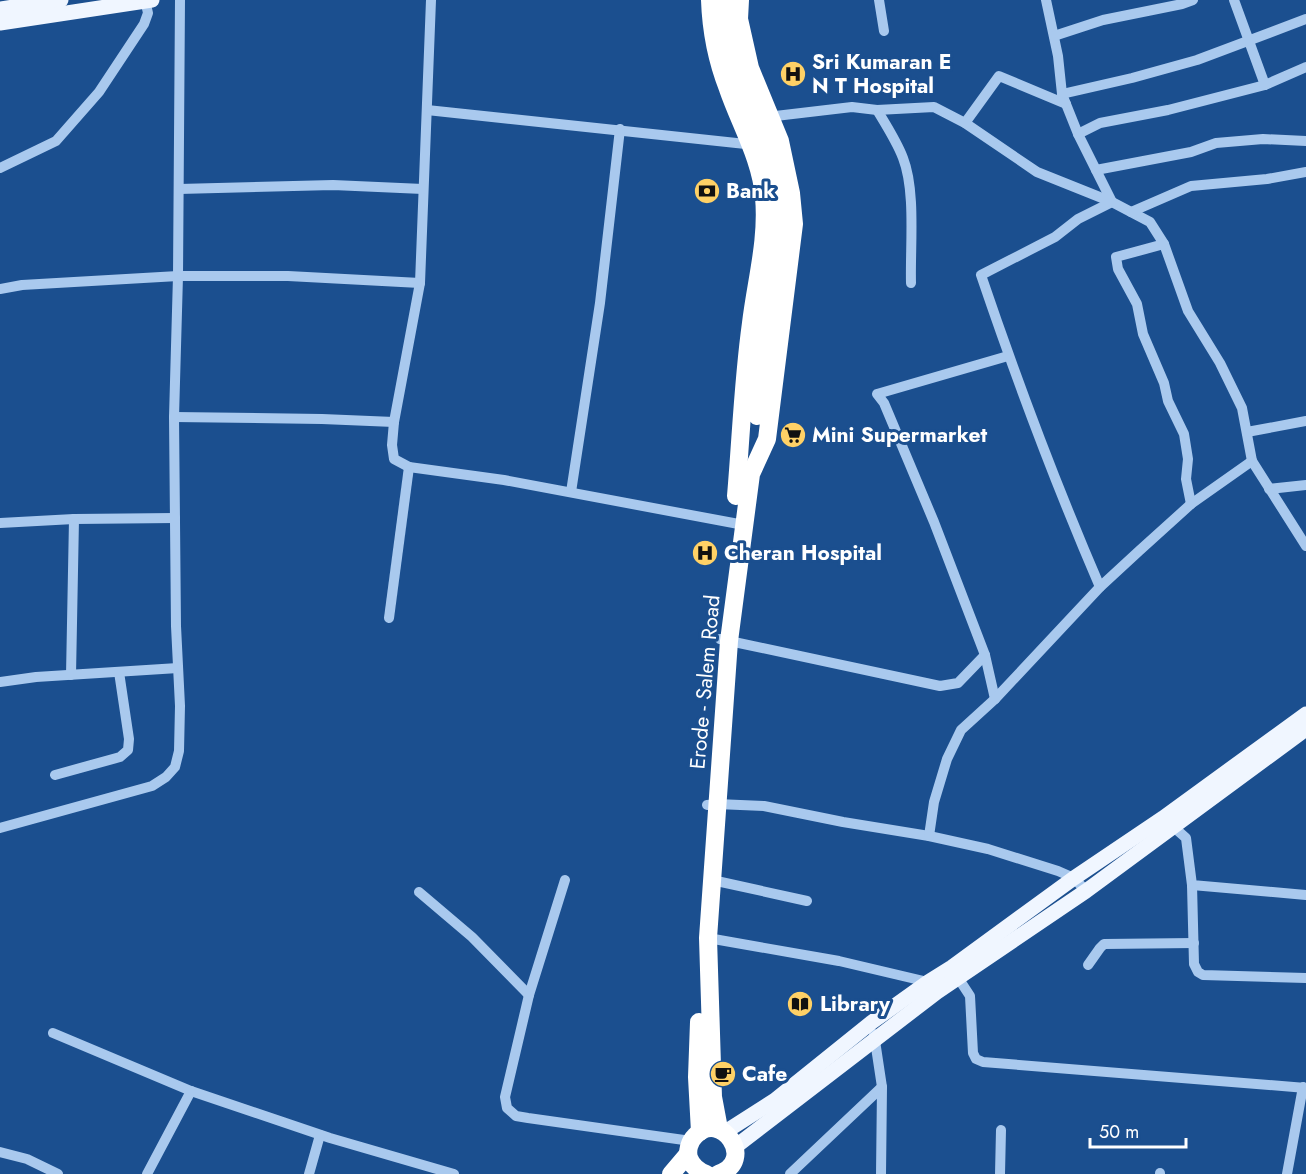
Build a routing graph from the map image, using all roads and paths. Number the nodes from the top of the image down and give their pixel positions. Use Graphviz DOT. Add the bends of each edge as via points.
graph roads {
  1 [pos="61,0"];
  2 [pos="147,0"];
  3 [pos="180,0"];
  4 [pos="431,0"];
  5 [pos="710,0"];
  6 [pos="724,0"];
  7 [pos="740,0"];
  8 [pos="879,0"];
  9 [pos="1046,0"];
  10 [pos="1194,0"];
  11 [pos="1234,0"];
  12 [pos="0,9"];
  13 [pos="1306,19"];
  14 [pos="0,23"];
  15 [pos="884,31"];
  16 [pos="1054,36"];
  17 [pos="1249,39"];
  18 [pos="1306,67"];
  19 [pos="1265,85"];
  20 [pos="1064,99"];
  21 [pos="427,110"];
  22 [pos="877,110"];
  23 [pos="771,116"];
  24 [pos="741,121"];
  25 [pos="965,123"];
  26 [pos="620,129"];
  27 [pos="1078,134"];
  28 [pos="780,141"];
  29 [pos="1306,141"];
  30 [pos="750,146"];
  31 [pos="0,168"];
  32 [pos="1096,170"];
  33 [pos="1306,172"];
  34 [pos="179,189"];
  35 [pos="423,189"];
  36 [pos="1112,202"];
  37 [pos="1131,212"];
  38 [pos="1164,244"];
  39 [pos="178,276"];
  40 [pos="420,283"];
  41 [pos="910,283"];
  42 [pos="0,289"];
  43 [pos="1008,356"];
  44 [pos="174,417"];
  45 [pos="1306,421"];
  46 [pos="394,423"];
  47 [pos="1247,432"];
  48 [pos="1251,462"];
  49 [pos="409,467"];
  50 [pos="751,474"];
  51 [pos="1306,485"];
  52 [pos="1269,489"];
  53 [pos="571,492"];
  54 [pos="1191,504"];
  55 [pos="175,518"];
  56 [pos="74,519"];
  57 [pos="0,523"];
  58 [pos="739,524"];
  59 [pos="1306,546"];
  60 [pos="1100,587"];
  61 [pos="388,618"];
  62 [pos="724,640"];
  63 [pos="985,655"];
  64 [pos="178,668"];
  65 [pos="119,672"];
  66 [pos="71,675"];
  67 [pos="0,682"];
  68 [pos="995,699"];
  69 [pos="1306,714"];
  70 [pos="1306,729"];
  71 [pos="55,775"];
  72 [pos="712,804"];
  73 [pos="1168,823"];
  74 [pos="0,828"];
  75 [pos="929,836"];
  76 [pos="1074,878"];
  77 [pos="565,880"];
  78 [pos="712,880"];
  79 [pos="1192,885"];
  80 [pos="1086,891"];
  81 [pos="419,892"];
  82 [pos="1306,895"];
  83 [pos="807,901"];
  84 [pos="708,939"];
  85 [pos="1194,943"];
  86 [pos="1088,965"];
  87 [pos="955,973"];
  88 [pos="1306,978"];
  89 [pos="928,982"];
  90 [pos="529,995"];
  91 [pos="872,1022"];
  92 [pos="54,1033"];
  93 [pos="875,1039"];
  94 [pos="882,1087"];
  95 [pos="1305,1088"];
  96 [pos="191,1091"];
  97 [pos="1000,1130"];
  98 [pos="320,1135"];
  99 [pos="726,1136"];
  100 [pos="0,1152"];
  101 [pos="696,1157"];
  102 [pos="58,1174"];
  103 [pos="147,1174"];
  104 [pos="309,1174"];
  105 [pos="454,1174"];
  106 [pos="671,1174"];
  107 [pos="718,1174"];
  108 [pos="790,1174"];
  109 [pos="882,1174"];
  110 [pos="1000,1174"];
  111 [pos="1287,1174"];
  1 -- 12 [label="main road"];
  2 -- 14 [label="main road"];
  2 -- 31 [label="street" via="148,13 133,42 99,92 56,141"];
  3 -- 34 [label="street"];
  4 -- 21 [label="street"];
  5 -- 24 [label="highway, Erode - Salem Road" via="718,57"];
  6 -- 50 [label="highway, bridge" via="736,69 764,142 776,188 777,248"];
  7 -- 23 [label="highway, Erode - Salem Road" via="750,68"];
  8 -- 15 [label="street"];
  9 -- 16 [label="street"];
  10 -- 16 [label="street" via="1103,20"];
  11 -- 17 [label="street"];
  13 -- 17 [label="street"];
  16 -- 20 [label="street"];
  17 -- 19 [label="street"];
  17 -- 20 [label="street" via="1197,60"];
  18 -- 19 [label="street"];
  19 -- 27 [label="street" via="1100,123"];
  20 -- 25 [label="street" via="999,76"];
  20 -- 27 [label="street"];
  21 -- 26 [label="street"];
  21 -- 35 [label="street"];
  22 -- 23 [label="street" via="852,107"];
  22 -- 25 [label="street" via="934,107"];
  22 -- 41 [label="street" via="906,168"];
  23 -- 24 [label="street"];
  23 -- 28 [label="highway, Erode - Salem Road"];
  24 -- 30 [label="highway, Erode - Salem Road"];
  25 -- 36 [label="street" via="1037,172"];
  26 -- 30 [label="street"];
  26 -- 53 [label="street" via="600,303"];
  27 -- 32 [label="street"];
  28 -- 30 [label="street"];
  28 -- 50 [label="highway, Erode - Salem Road" via="794,224 767,439"];
  29 -- 32 [label="street" via="1216,143 1191,152"];
  30 -- 58 [label="highway, Erode - Salem Road" via="764,196 764,246 751,324"];
  32 -- 36 [label="street"];
  33 -- 37 [label="street" via="1191,186"];
  34 -- 35 [label="street" via="333,185"];
  34 -- 39 [label="street"];
  35 -- 40 [label="street"];
  36 -- 37 [label="street"];
  36 -- 43 [label="street" via="981,276"];
  37 -- 38 [label="street" via="1150,222"];
  38 -- 47 [label="street" via="1188,311 1242,408"];
  38 -- 54 [label="street" via="1116,257 1118,269 1137,304 1143,334 1168,401 1184,434"];
  39 -- 40 [label="street" via="288,276"];
  39 -- 42 [label="street"];
  39 -- 44 [label="street"];
  40 -- 46 [label="street"];
  43 -- 60 [label="street"];
  43 -- 63 [label="street" via="877,394 934,522"];
  44 -- 46 [label="street"];
  44 -- 55 [label="street"];
  45 -- 47 [label="street"];
  46 -- 49 [label="street" via="394,459"];
  47 -- 48 [label="street"];
  48 -- 52 [label="street"];
  48 -- 54 [label="street"];
  49 -- 53 [label="street"];
  49 -- 61 [label="street"];
  50 -- 58 [label="highway, Erode - Salem Road"];
  51 -- 52 [label="street"];
  52 -- 59 [label="street"];
  53 -- 58 [label="street"];
  54 -- 60 [label="street"];
  55 -- 56 [label="street"];
  55 -- 64 [label="street"];
  56 -- 57 [label="street"];
  56 -- 66 [label="street"];
  58 -- 62 [label="highway, Erode - Salem Road"];
  60 -- 68 [label="street"];
  62 -- 63 [label="street" via="940,686 958,683"];
  62 -- 72 [label="highway, Erode - Salem Road"];
  63 -- 68 [label="street"];
  64 -- 65 [label="street"];
  64 -- 74 [label="street" via="179,751 175,767 166,777 153,786"];
  65 -- 66 [label="street"];
  65 -- 71 [label="street" via="128,750 120,757"];
  66 -- 67 [label="street"];
  68 -- 75 [label="street" via="961,730 947,759"];
  69 -- 73 [label="main road"];
  70 -- 73 [label="main road"];
  72 -- 75 [label="street" via="764,806"];
  72 -- 78 [label="highway, Erode - Salem Road"];
  72 -- 101 [label="highway, Erode - Salem Road" via="698,939"];
  73 -- 76 [label="main road"];
  73 -- 79 [label="street" via="1186,838"];
  73 -- 80 [label="main road"];
  75 -- 76 [label="street" via="988,849"];
  76 -- 80 [label="street"];
  76 -- 87 [label="main road"];
  77 -- 90 [label="street"];
  78 -- 83 [label="street"];
  78 -- 84 [label="highway, Erode - Salem Road"];
  79 -- 82 [label="street"];
  79 -- 85 [label="street"];
  80 -- 87 [label="main road"];
  81 -- 90 [label="street" via="472,937"];
  84 -- 89 [label="street" via="839,961"];
  84 -- 99 [label="highway, Erode - Salem Road" via="712,1097"];
  85 -- 86 [label="street" via="1104,944"];
  85 -- 88 [label="street" via="1194,964 1203,975"];
  87 -- 89 [label="main road"];
  87 -- 93 [label="main road"];
  87 -- 95 [label="street" via="970,996 973,1053 983,1062"];
  89 -- 91 [label="main road"];
  90 -- 101 [label="street" via="505,1097 507,1108 516,1116"];
  91 -- 93 [label="street"];
  91 -- 99 [label="main road"];
  92 -- 96 [label="street"];
  93 -- 94 [label="street"];
  93 -- 99 [label="main road" via="751,1134"];
  94 -- 108 [label="street"];
  94 -- 109 [label="street"];
  95 -- 111 [label="street"];
  96 -- 98 [label="street"];
  96 -- 103 [label="street"];
  97 -- 110 [label="street"];
  98 -- 104 [label="street"];
  98 -- 105 [label="street"];
  99 -- 101 [label="highway" via="706,1129"];
  99 -- 107 [label="highway" via="734,1159"];
  100 -- 102 [label="street" via="27,1159"];
  101 -- 106 [label="highway"];
}
